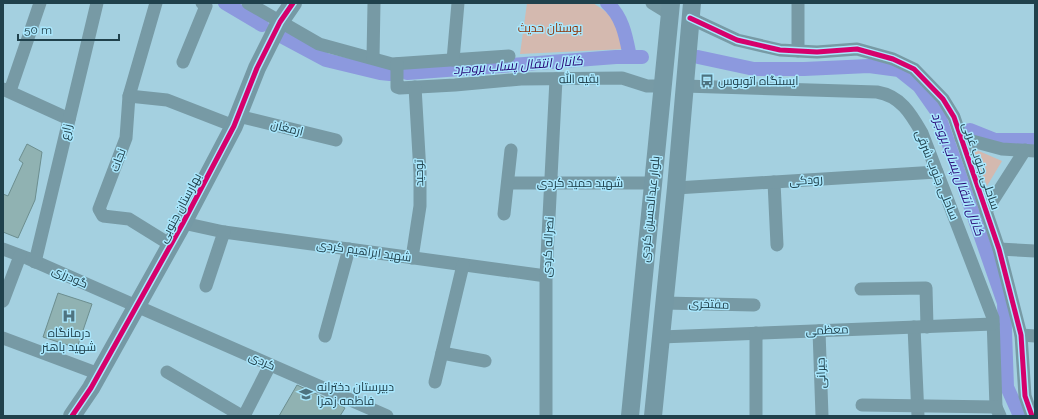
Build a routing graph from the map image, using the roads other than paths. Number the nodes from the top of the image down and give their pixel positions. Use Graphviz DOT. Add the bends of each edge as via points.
graph roads {
  1 [pos="40,3"];
  2 [pos="97,3"];
  3 [pos="156,3"];
  4 [pos="248,3"];
  5 [pos="293,3"];
  6 [pos="374,3"];
  7 [pos="458,3"];
  8 [pos="652,3"];
  9 [pos="798,3"];
  10 [pos="204,5"];
  11 [pos="671,8"];
  12 [pos="691,10"];
  13 [pos="280,22"];
  14 [pos="798,51"];
  15 [pos="509,56"];
  16 [pos="373,58"];
  17 [pos="453,60"];
  18 [pos="183,62"];
  19 [pos="397,64"];
  20 [pos="556,79"];
  21 [pos="663,86"];
  22 [pos="684,86"];
  23 [pos="415,87"];
  24 [pos="6,90"];
  25 [pos="129,96"];
  26 [pos="69,119"];
  27 [pos="236,121"];
  28 [pos="961,138"];
  29 [pos="336,140"];
  30 [pos="511,150"];
  31 [pos="1030,151"];
  32 [pos="937,172"];
  33 [pos="774,182"];
  34 [pos="508,183"];
  35 [pos="551,183"];
  36 [pos="652,183"];
  37 [pos="676,188"];
  38 [pos="986,211"];
  39 [pos="504,214"];
  40 [pos="184,223"];
  41 [pos="224,232"];
  42 [pos="171,245"];
  43 [pos="777,245"];
  44 [pos="3,249"];
  45 [pos="349,249"];
  46 [pos="999,249"];
  47 [pos="1035,251"];
  48 [pos="20,256"];
  49 [pos="412,258"];
  50 [pos="35,262"];
  51 [pos="463,265"];
  52 [pos="546,276"];
  53 [pos="206,286"];
  54 [pos="862,289"];
  55 [pos="3,301"];
  56 [pos="664,303"];
  57 [pos="754,305"];
  58 [pos="137,306"];
  59 [pos="993,324"];
  60 [pos="921,327"];
  61 [pos="819,331"];
  62 [pos="756,333"];
  63 [pos="1021,335"];
  64 [pos="325,336"];
  65 [pos="661,336"];
  66 [pos="1035,336"];
  67 [pos="3,338"];
  68 [pos="442,353"];
  69 [pos="485,361"];
  70 [pos="270,365"];
  71 [pos="167,372"];
  72 [pos="99,374"];
  73 [pos="435,382"];
  74 [pos="862,405"];
  75 [pos="918,411"];
  76 [pos="998,412"];
  77 [pos="72,416"];
  78 [pos="243,416"];
  79 [pos="387,416"];
  80 [pos="546,416"];
  81 [pos="630,416"];
  82 [pos="653,416"];
  83 [pos="756,416"];
  84 [pos="822,416"];
  85 [pos="1032,416"];
  1 -- 24 [label="street"];
  2 -- 26 [label="street, زارع"];
  3 -- 25 [label="street, نجات"];
  4 -- 13 [label="street"];
  5 -- 13 [label="main road, بهارستان جنوبی"];
  6 -- 16 [label="street"];
  7 -- 17 [label="street"];
  8 -- 11 [label="street"];
  9 -- 14 [label="street"];
  10 -- 18 [label="street"];
  11 -- 12 [label="main road"];
  11 -- 21 [label="main road, بلوار عبدالحسین کردی"];
  12 -- 14 [label="street, ساحلی جنوب غربی" via="737,40 780,50"];
  12 -- 22 [label="main road, بلوار عبدالحسین کردی"];
  13 -- 16 [label="street" via="319,44"];
  13 -- 27 [label="main road, بهارستان جنوبی" via="257,68"];
  14 -- 28 [label="street, ساحلی جنوب غربی" via="857,48 893,58 914,69 943,99 954,117"];
  15 -- 17 [label="street"];
  16 -- 19 [label="street"];
  17 -- 19 [label="street"];
  19 -- 23 [label="street, بقیه الله" via="397,87"];
  20 -- 21 [label="street, بقیه الله" via="622,78 647,86"];
  20 -- 23 [label="street, بقیه الله"];
  20 -- 35 [label="street, نصراله کردی"];
  21 -- 22 [label="main road"];
  21 -- 36 [label="main road, بلوار عبدالحسین کردی"];
  22 -- 32 [label="street, ساحلی جنوب شرقی" via="883,93 894,97 910,112 922,133"];
  22 -- 37 [label="main road, بلوار عبدالحسین کردی"];
  23 -- 49 [label="street, توحید" via="420,206"];
  24 -- 26 [label="street"];
  25 -- 27 [label="street" via="168,100"];
  25 -- 42 [label="street, نجات" via="126,138 99,209 103,216 129,219"];
  26 -- 50 [label="street, زارع"];
  27 -- 29 [label="street, ارمغان"];
  27 -- 40 [label="main road, بهارستان جنوبی"];
  28 -- 31 [label="street" via="1002,149"];
  28 -- 38 [label="street, ساحلی جنوب غربی"];
  30 -- 34 [label="street"];
  31 -- 38 [label="street"];
  32 -- 33 [label="street, رودکی"];
  32 -- 59 [label="street, ساحلی جنوب شرقی" via="993,318"];
  33 -- 37 [label="street, رودکی"];
  33 -- 43 [label="street"];
  34 -- 35 [label="street, شهید حمید کردی"];
  34 -- 39 [label="street"];
  35 -- 36 [label="street, شهید حمید کردی"];
  35 -- 52 [label="street, نصراله کردی"];
  36 -- 81 [label="main road, بلوار عبدالحسین کردی"];
  37 -- 56 [label="main road, بلوار عبدالحسین کردی"];
  38 -- 46 [label="street, ساحلی جنوب غربی"];
  40 -- 41 [label="street, شهید ابراهیم کردی"];
  40 -- 42 [label="main road, بهارستان جنوبی"];
  41 -- 45 [label="street, شهید ابراهیم کردی"];
  41 -- 53 [label="street"];
  42 -- 58 [label="main road, بهارستان جنوبی"];
  44 -- 48 [label="street, گودرزی"];
  45 -- 49 [label="street, شهید ابراهیم کردی"];
  45 -- 64 [label="street"];
  46 -- 47 [label="street"];
  46 -- 63 [label="street, ساحلی جنوب غربی"];
  48 -- 50 [label="street, گودرزی"];
  48 -- 55 [label="street"];
  49 -- 51 [label="street, شهید ابراهیم کردی"];
  50 -- 58 [label="street, گودرزی"];
  51 -- 52 [label="street, شهید ابراهیم کردی"];
  51 -- 68 [label="street"];
  52 -- 80 [label="street, نصراله کردی"];
  54 -- 60 [label="street" via="926,288"];
  56 -- 57 [label="street, مفتخری"];
  56 -- 65 [label="main road, بلوار عبدالحسین کردی"];
  58 -- 70 [label="street, کردی"];
  58 -- 72 [label="main road, بهارستان جنوبی"];
  59 -- 60 [label="street, معظمی"];
  59 -- 76 [label="street, ساحلی جنوب شرقی"];
  60 -- 61 [label="street, معظمی"];
  60 -- 75 [label="street"];
  61 -- 62 [label="street, معظمی"];
  61 -- 84 [label="street, جیرانی"];
  62 -- 65 [label="street, معظمی"];
  62 -- 83 [label="street"];
  63 -- 66 [label="street"];
  63 -- 85 [label="street, ساحلی جنوب غربی" via="1025,396"];
  65 -- 82 [label="main road, بلوار عبدالحسین کردی"];
  67 -- 72 [label="street"];
  68 -- 69 [label="street"];
  68 -- 73 [label="street"];
  70 -- 78 [label="street"];
  70 -- 79 [label="street, کردی"];
  71 -- 78 [label="street"];
  72 -- 77 [label="main road, بهارستان جنوبی"];
  74 -- 75 [label="street"];
  75 -- 76 [label="street"];
}
